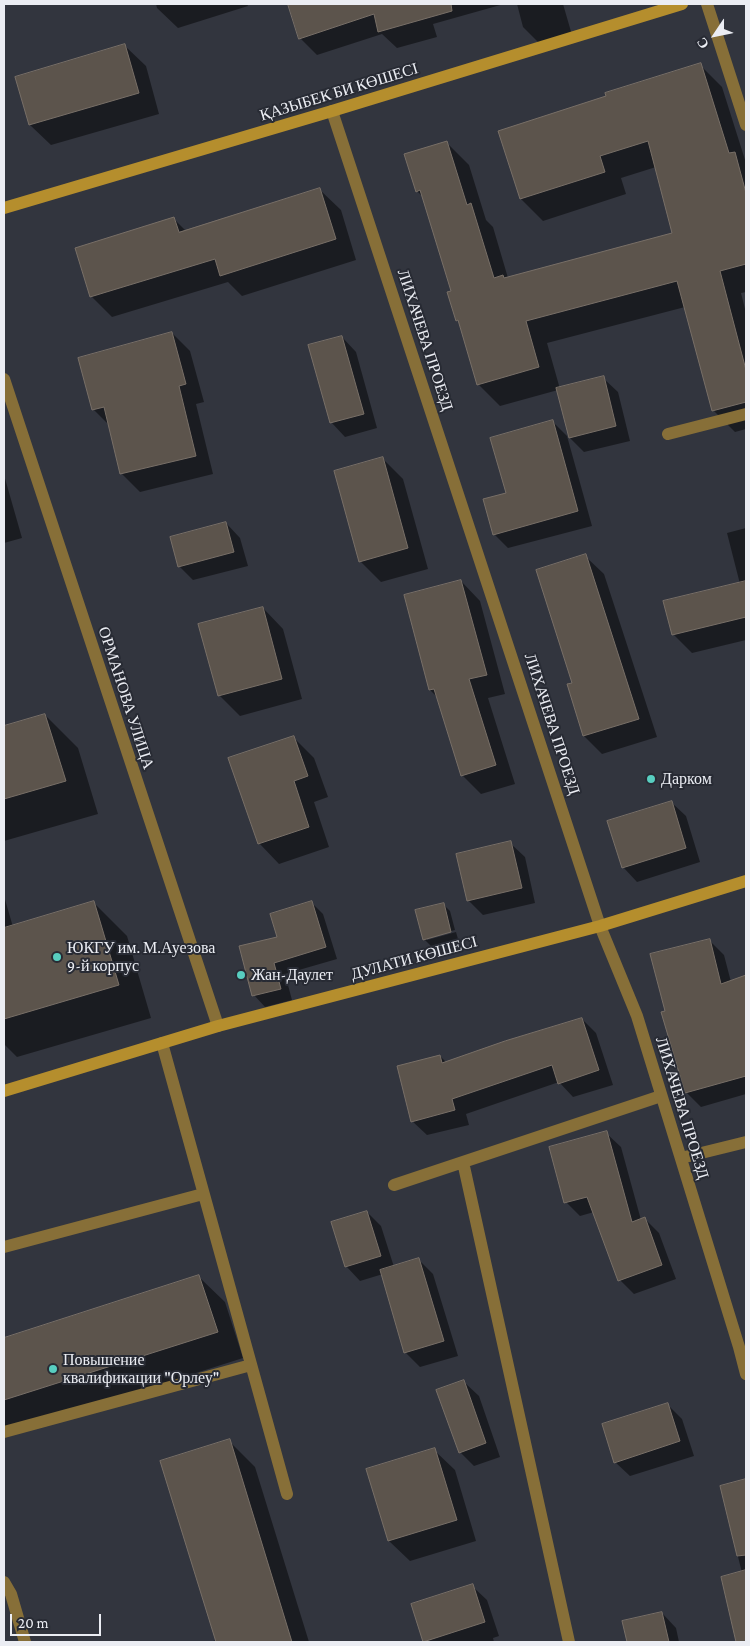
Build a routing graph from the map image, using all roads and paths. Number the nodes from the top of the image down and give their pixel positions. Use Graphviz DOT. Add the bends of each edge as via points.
graph roads {
  1 [pos="682,4"];
  2 [pos="707,4"];
  3 [pos="332,111"];
  4 [pos="746,125"];
  5 [pos="4,208"];
  6 [pos="4,379"];
  7 [pos="746,414"];
  8 [pos="668,434"];
  9 [pos="746,881"];
  10 [pos="600,926"];
  11 [pos="218,1026"];
  12 [pos="162,1043"];
  13 [pos="4,1091"];
  14 [pos="661,1096"];
  15 [pos="746,1142"];
  16 [pos="681,1158"];
  17 [pos="463,1162"];
  18 [pos="394,1185"];
  19 [pos="203,1194"];
  20 [pos="4,1247"];
  21 [pos="743,1346"];
  22 [pos="251,1364"];
  23 [pos="746,1374"];
  24 [pos="4,1432"];
  25 [pos="286,1494"];
  26 [pos="4,1582"];
  27 [pos="25,1642"];
  28 [pos="569,1642"];
  1 -- 3 [label="main road, ҚАЗЫБЕК БИ КӨШЕСІ"];
  2 -- 4 [label="street"];
  3 -- 5 [label="main road, ҚАЗЫБЕК БИ КӨШЕСІ"];
  3 -- 10 [label="street, ЛИХАЧЕВА ПРОЕЗД"];
  6 -- 11 [label="street, ОРМАНОВА УЛИЦА"];
  7 -- 8 [label="street"];
  9 -- 10 [label="main road, ДУЛАТИ КӨШЕСІ"];
  10 -- 11 [label="main road, ДУЛАТИ КӨШЕСІ"];
  10 -- 14 [label="street, ЛИХАЧЕВА ПРОЕЗД" via="637,1016"];
  11 -- 12 [label="main road, ДУЛАТИ КӨШЕСІ"];
  12 -- 13 [label="main road, ДУЛАТИ КӨШЕСІ"];
  12 -- 19 [label="street"];
  14 -- 16 [label="street, ЛИХАЧЕВА ПРОЕЗД"];
  14 -- 17 [label="street"];
  15 -- 16 [label="street"];
  16 -- 21 [label="street, ЛИХАЧЕВА ПРОЕЗД"];
  17 -- 18 [label="street"];
  17 -- 28 [label="street"];
  19 -- 20 [label="street"];
  19 -- 22 [label="street"];
  21 -- 23 [label="street, ЛИХАЧЕВА ПРОЕЗД"];
  22 -- 24 [label="street"];
  22 -- 25 [label="street"];
  26 -- 27 [label="street" via="11,1594"];
}
